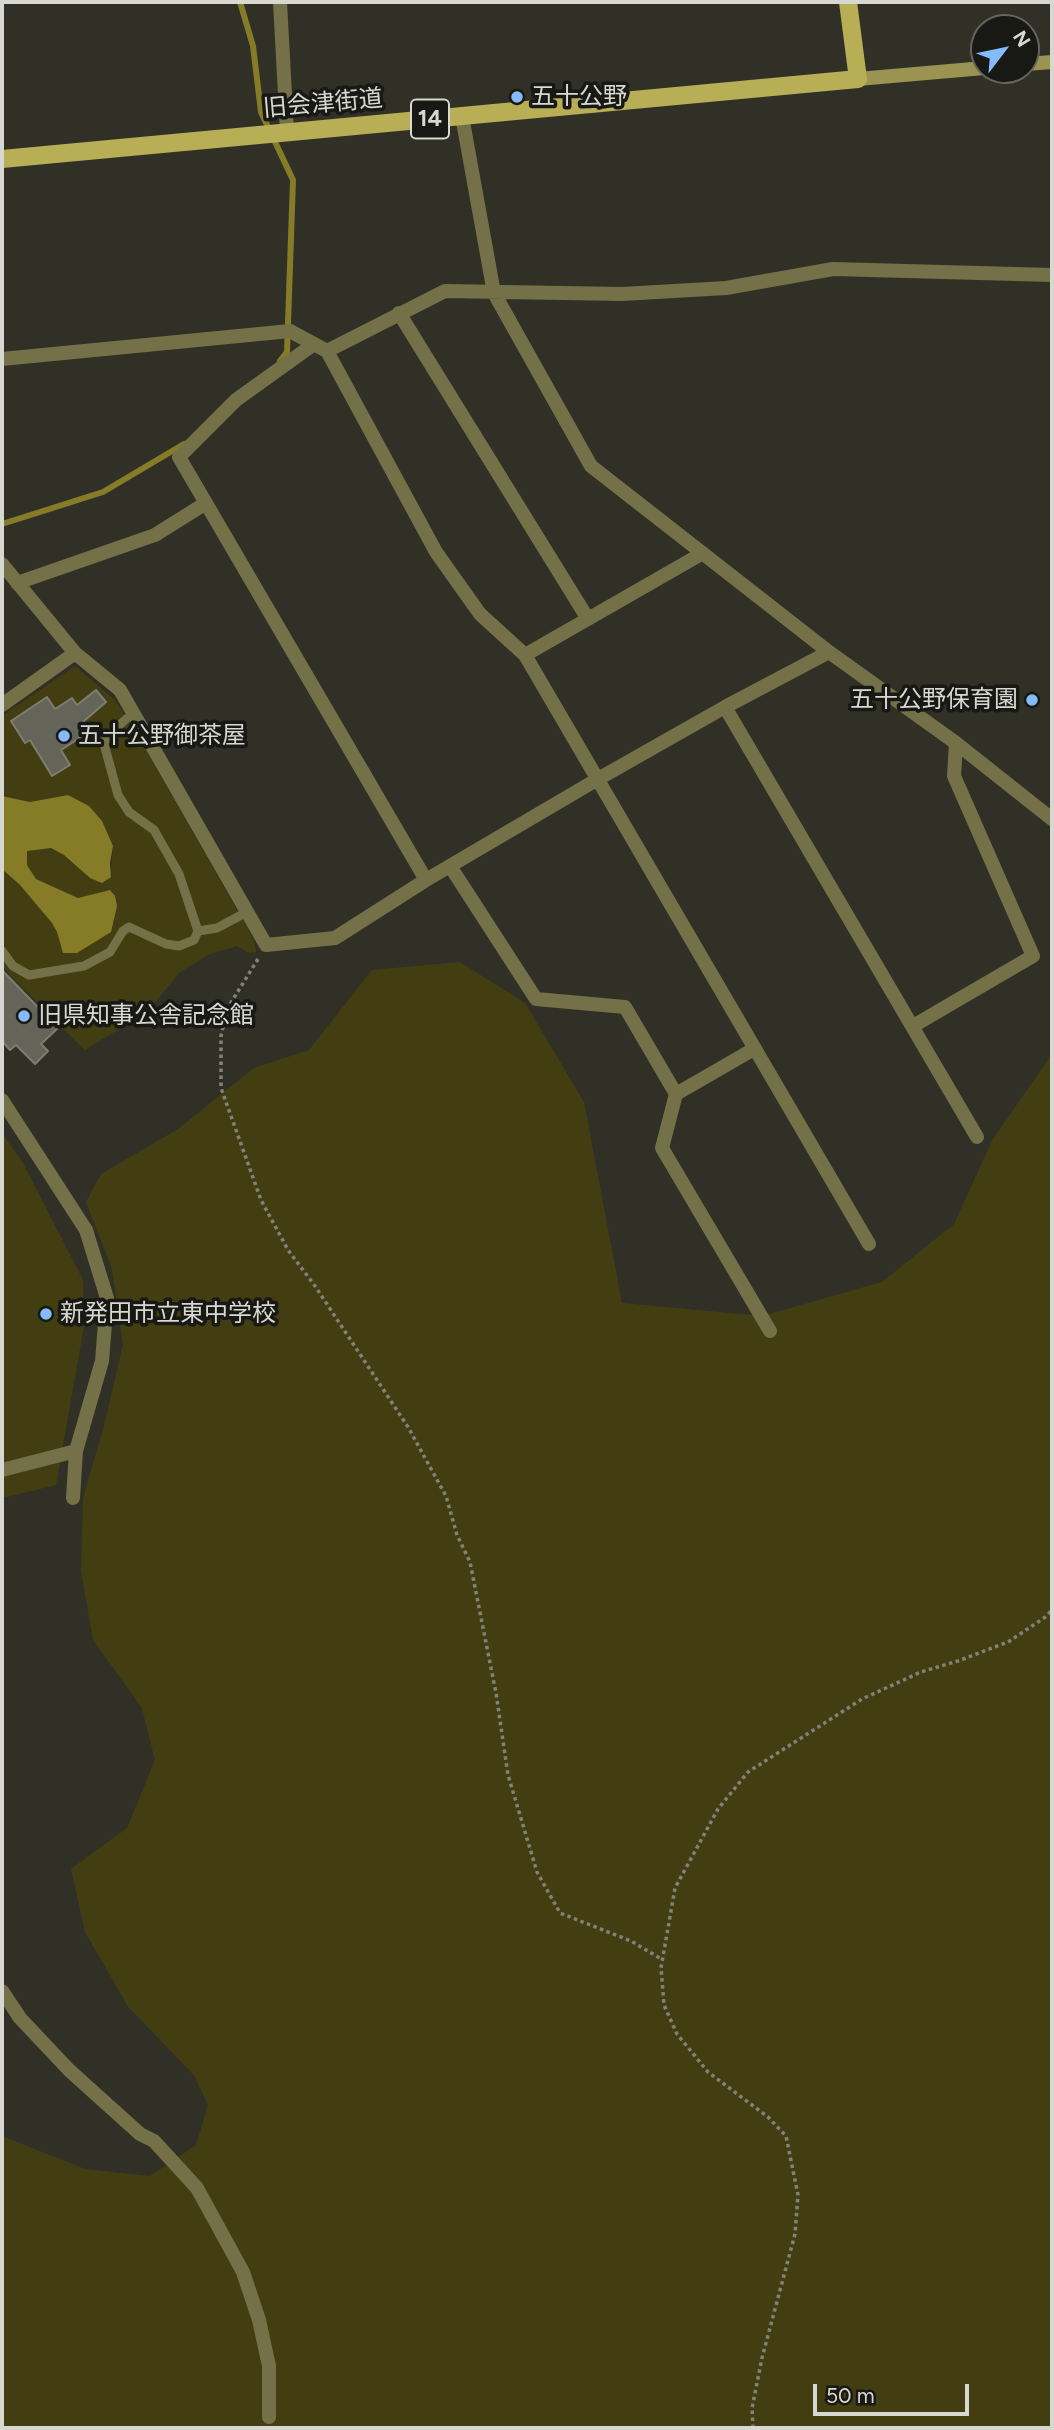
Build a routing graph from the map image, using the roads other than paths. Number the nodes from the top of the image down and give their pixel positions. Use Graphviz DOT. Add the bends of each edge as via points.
graph roads {
  1 [pos="280,2"];
  2 [pos="848,2"];
  3 [pos="970,69"];
  4 [pos="858,79"];
  5 [pos="461,116"];
  6 [pos="287,132"];
  7 [pos="2,159"];
  8 [pos="1052,275"];
  9 [pos="494,293"];
  10 [pos="399,313"];
  11 [pos="321,348"];
  12 [pos="2,359"];
  13 [pos="206,503"];
  14 [pos="703,553"];
  15 [pos="2,564"];
  16 [pos="17,583"];
  17 [pos="588,619"];
  18 [pos="829,652"];
  19 [pos="75,653"];
  20 [pos="525,655"];
  21 [pos="2,705"];
  22 [pos="726,707"];
  23 [pos="133,713"];
  24 [pos="956,743"];
  25 [pos="598,779"];
  26 [pos="1052,819"];
  27 [pos="450,866"];
  28 [pos="426,880"];
  29 [pos="247,912"];
  30 [pos="198,931"];
  31 [pos="2,951"];
  32 [pos="913,1026"];
  33 [pos="754,1048"];
  34 [pos="676,1094"];
  35 [pos="2,1101"];
  36 [pos="977,1137"];
  37 [pos="869,1244"];
  38 [pos="770,1331"];
  39 [pos="76,1451"];
  40 [pos="2,1470"];
  41 [pos="73,1498"];
  42 [pos="2,1991"];
  43 [pos="269,2417"];
  1 -- 6 [label="street"];
  2 -- 4 [label="main road"];
  3 -- 4 [label="main road"];
  4 -- 5 [label="main road, 旧会津街道 / 14"];
  5 -- 6 [label="main road, 旧会津街道 / 14"];
  5 -- 9 [label="street"];
  6 -- 7 [label="main road, 旧会津街道 / 14"];
  8 -- 9 [label="street" via="833,269 726,288 622,294"];
  9 -- 10 [label="street" via="445,291"];
  9 -- 14 [label="street" via="591,466"];
  10 -- 11 [label="street"];
  10 -- 17 [label="street"];
  11 -- 12 [label="street" via="290,331"];
  11 -- 13 [label="street" via="236,400 179,457"];
  11 -- 20 [label="street" via="436,552 480,614"];
  13 -- 16 [label="street" via="155,535"];
  13 -- 28 [label="street"];
  14 -- 17 [label="street"];
  14 -- 18 [label="street"];
  15 -- 16 [label="street"];
  16 -- 19 [label="street"];
  17 -- 20 [label="street"];
  18 -- 22 [label="street"];
  18 -- 24 [label="street"];
  19 -- 21 [label="street"];
  19 -- 23 [label="street" via="120,690"];
  20 -- 25 [label="street"];
  22 -- 25 [label="street"];
  22 -- 32 [label="street"];
  23 -- 29 [label="street"];
  23 -- 30 [label="lane" via="104,744 118,795 129,812 154,830 179,874"];
  24 -- 26 [label="street"];
  24 -- 32 [label="street" via="954,776 1033,956"];
  25 -- 27 [label="street"];
  25 -- 33 [label="street"];
  27 -- 28 [label="street"];
  27 -- 34 [label="street" via="536,999 625,1007"];
  28 -- 29 [label="street" via="335,938 267,946"];
  29 -- 30 [label="lane" via="217,928"];
  30 -- 31 [label="lane" via="194,940 179,946 129,927 110,952 84,966 29,975 13,966"];
  32 -- 36 [label="street"];
  33 -- 34 [label="street"];
  33 -- 37 [label="street"];
  34 -- 38 [label="street" via="662,1148"];
  35 -- 39 [label="street" via="86,1230 107,1298 102,1361"];
  39 -- 40 [label="street"];
  39 -- 41 [label="street"];
  42 -- 43 [label="street" via="20,2018 69,2070 140,2134 154,2141 197,2188 243,2272 259,2320 270,2366"];
}
